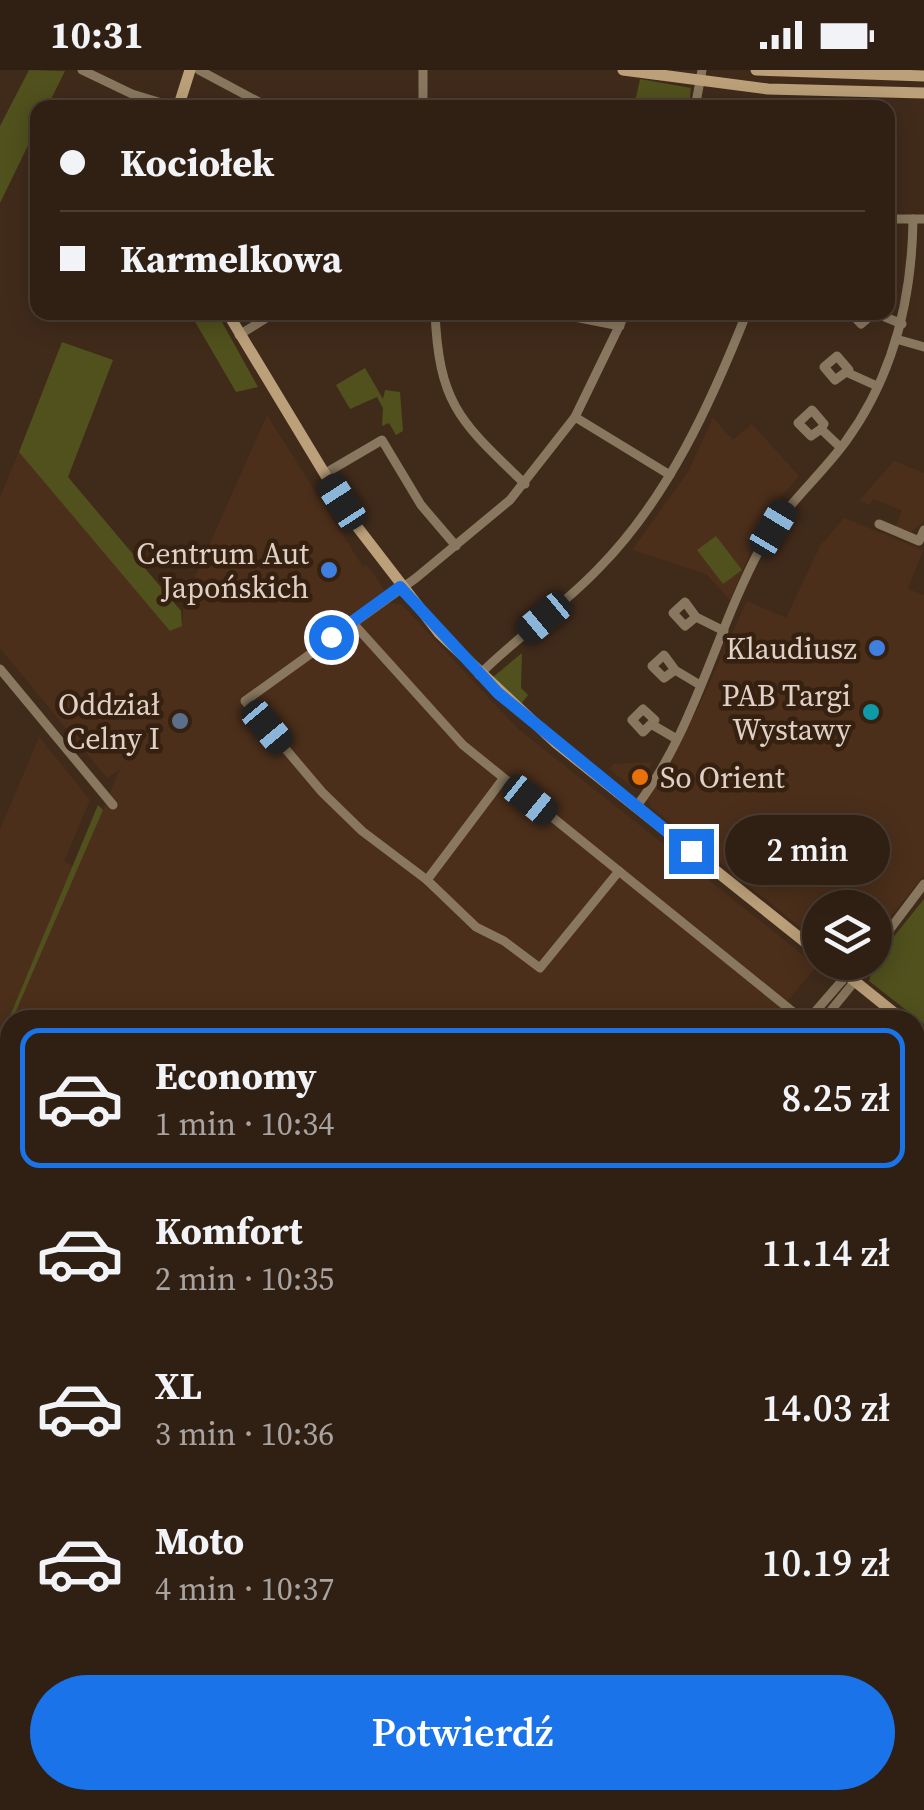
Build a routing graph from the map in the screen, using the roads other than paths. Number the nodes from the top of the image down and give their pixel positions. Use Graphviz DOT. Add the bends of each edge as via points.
graph roads {
  1 [pos="82,70"];
  2 [pos="190,70"];
  3 [pos="200,70"];
  4 [pos="423,70"];
  5 [pos="623,70"];
  6 [pos="756,70"];
  7 [pos="702,76"];
  8 [pos="924,76"];
  9 [pos="924,93"];
  10 [pos="152,100"];
  11 [pos="181,100"];
  12 [pos="255,100"];
  13 [pos="423,100"];
  14 [pos="918,219"];
  15 [pos="231,320"];
  16 [pos="263,320"];
  17 [pos="435,320"];
  18 [pos="590,320"];
  19 [pos="623,320"];
  20 [pos="743,320"];
  21 [pos="892,320"];
  22 [pos="902,324"];
  23 [pos="620,326"];
  24 [pos="239,335"];
  25 [pos="896,339"];
  26 [pos="924,347"];
  27 [pos="846,372"];
  28 [pos="877,386"];
  29 [pos="576,417"];
  30 [pos="389,428"];
  31 [pos="821,430"];
  32 [pos="382,440"];
  33 [pos="840,448"];
  34 [pos="324,474"];
  35 [pos="670,475"];
  36 [pos="525,484"];
  37 [pos="878,524"];
  38 [pos="924,530"];
  39 [pos="456,546"];
  40 [pos="400,587"];
  41 [pos="696,616"];
  42 [pos="352,621"];
  43 [pos="724,631"];
  44 [pos="0,669"];
  45 [pos="674,670"];
  46 [pos="479,674"];
  47 [pos="700,685"];
  48 [pos="650,724"];
  49 [pos="676,738"];
  50 [pos="503,779"];
  51 [pos="113,805"];
  52 [pos="636,807"];
  53 [pos="619,872"];
  54 [pos="427,880"];
  55 [pos="924,884"];
  56 [pos="892,926"];
  57 [pos="802,940"];
  58 [pos="849,980"];
  59 [pos="850,980"];
  60 [pos="853,980"];
  61 [pos="792,1010"];
  62 [pos="816,1010"];
  63 [pos="830,1010"];
  64 [pos="891,1010"];
  1 -- 10 [label="street"];
  2 -- 11 [label="street"];
  3 -- 12 [label="street"];
  4 -- 13 [label="street"];
  5 -- 7 [label="street"];
  6 -- 8 [label="street"];
  7 -- 9 [label="street" via="818,92"];
  14 -- 22 [label="street"];
  15 -- 24 [label="street"];
  16 -- 24 [label="street"];
  17 -- 36 [label="street" via="438,365 454,408"];
  18 -- 23 [label="street"];
  19 -- 23 [label="street"];
  20 -- 35 [label="street"];
  21 -- 22 [label="street"];
  22 -- 25 [label="street"];
  23 -- 29 [label="street"];
  24 -- 34 [label="street"];
  25 -- 26 [label="street"];
  25 -- 28 [label="street"];
  27 -- 28 [label="street"];
  28 -- 33 [label="street"];
  29 -- 35 [label="street"];
  29 -- 36 [label="street"];
  30 -- 32 [label="street"];
  31 -- 33 [label="street"];
  32 -- 34 [label="street"];
  32 -- 39 [label="street" via="421,506"];
  33 -- 43 [label="street" via="784,511"];
  34 -- 40 [label="street"];
  35 -- 46 [label="street" via="599,569"];
  36 -- 39 [label="street"];
  37 -- 38 [label="street" via="919,541"];
  39 -- 40 [label="street"];
  40 -- 42 [label="street"];
  40 -- 46 [label="street"];
  41 -- 43 [label="street"];
  42 -- 50 [label="street" via="433,716"];
  42 -- 54 [label="street" via="245,700 322,792"];
  43 -- 47 [label="street"];
  44 -- 51 [label="street"];
  45 -- 47 [label="street"];
  46 -- 52 [label="street"];
  47 -- 49 [label="street"];
  48 -- 49 [label="street"];
  49 -- 52 [label="street"];
  50 -- 53 [label="street"];
  50 -- 54 [label="street"];
  52 -- 57 [label="street"];
  53 -- 54 [label="street" via="540,968 476,928"];
  53 -- 61 [label="street"];
  55 -- 56 [label="street"];
  58 -- 62 [label="street"];
  59 -- 63 [label="street"];
  60 -- 64 [label="street"];
}
